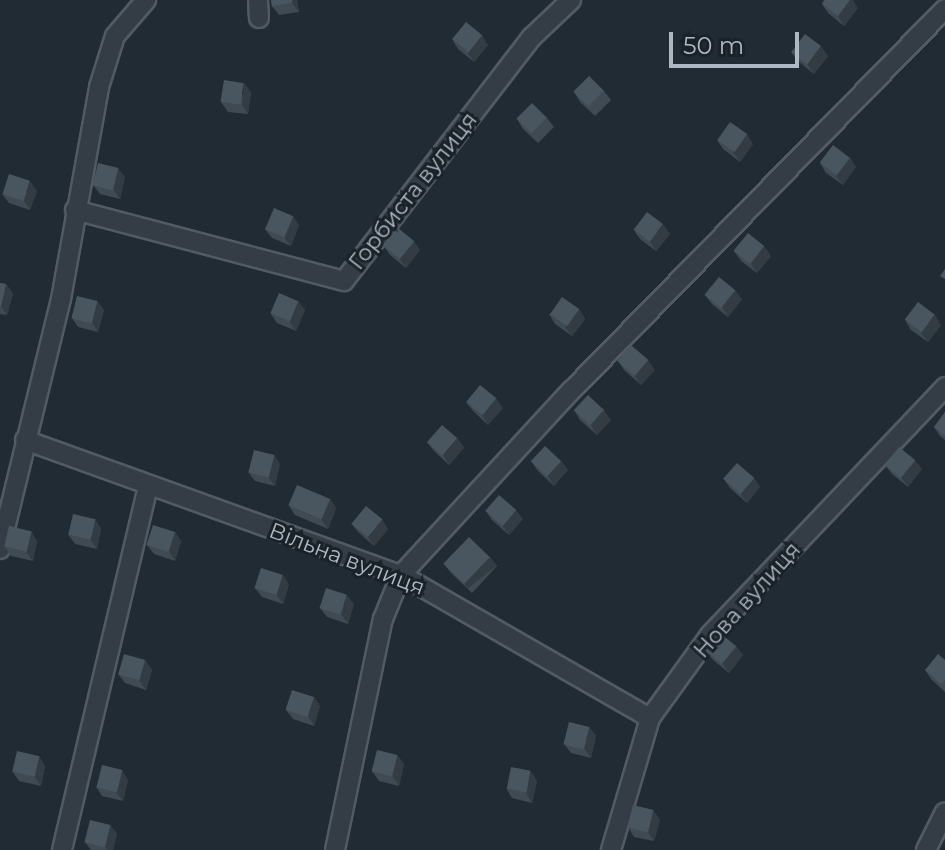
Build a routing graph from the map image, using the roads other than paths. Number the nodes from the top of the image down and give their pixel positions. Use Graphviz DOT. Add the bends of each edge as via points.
graph roads {
  1 [pos="146,0"];
  2 [pos="571,0"];
  3 [pos="945,9"];
  4 [pos="75,210"];
  5 [pos="945,387"];
  6 [pos="25,440"];
  7 [pos="148,487"];
  8 [pos="0,549"];
  9 [pos="401,575"];
  10 [pos="650,718"];
  11 [pos="945,812"];
  12 [pos="62,850"];
  13 [pos="335,850"];
  14 [pos="611,850"];
  15 [pos="926,850"];
  1 -- 4 [label="street" via="115,36 99,87"];
  2 -- 4 [label="street, Горбиста вулиця" via="532,37 344,281"];
  3 -- 9 [label="street" via="572,390"];
  4 -- 6 [label="street" via="61,299"];
  5 -- 10 [label="street, Нова вулиця" via="710,635"];
  6 -- 7 [label="street, Вільна вулиця"];
  6 -- 8 [label="street"];
  7 -- 9 [label="street, Вільна вулиця"];
  7 -- 12 [label="street"];
  9 -- 10 [label="street, Вільна вулиця"];
  9 -- 13 [label="street" via="383,619"];
  10 -- 14 [label="street, Нова вулиця"];
  11 -- 15 [label="street"];
}
